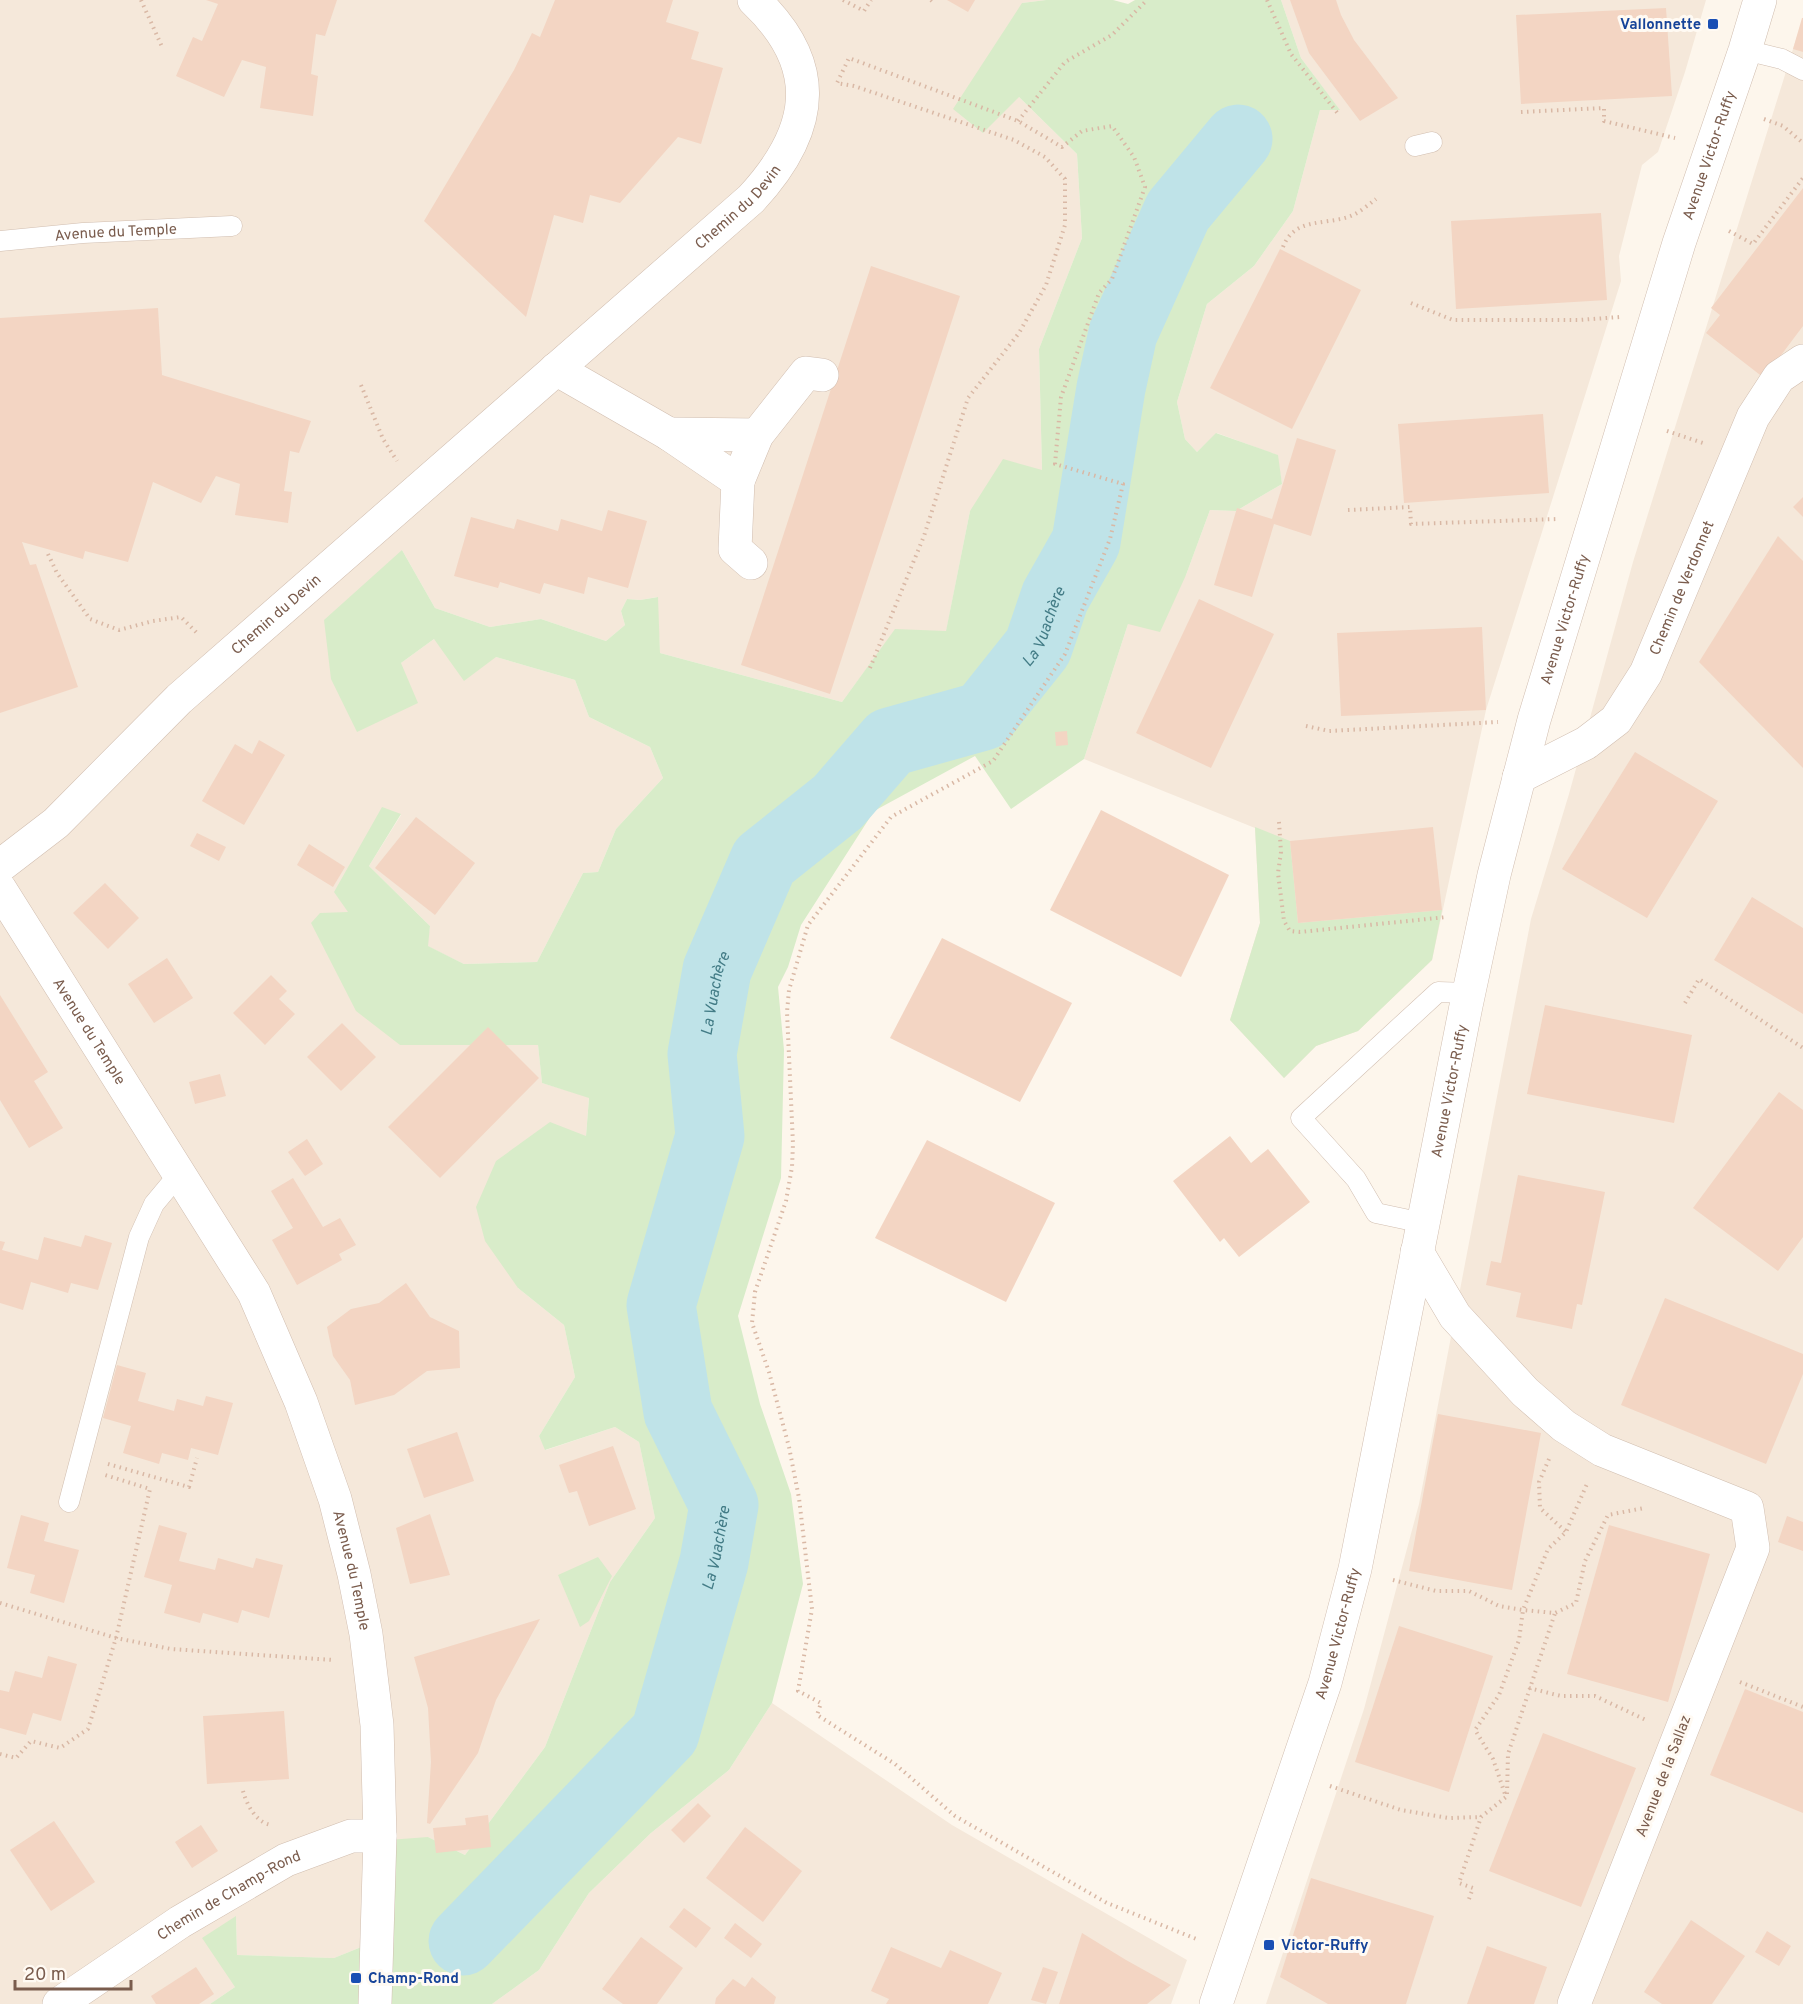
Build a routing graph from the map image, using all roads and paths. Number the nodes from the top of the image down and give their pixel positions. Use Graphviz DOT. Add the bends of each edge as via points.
graph roads {
  1 [pos="141,0"];
  2 [pos="754,0"];
  3 [pos="843,0"];
  4 [pos="871,0"];
  5 [pos="1147,0"];
  6 [pos="1267,0"];
  7 [pos="1760,0"];
  8 [pos="163,49"];
  9 [pos="1745,50"];
  10 [pos="1803,70"];
  11 [pos="1521,112"];
  12 [pos="1339,115"];
  13 [pos="1764,119"];
  14 [pos="1018,122"];
  15 [pos="1675,138"];
  16 [pos="1803,143"];
  17 [pos="1803,177"];
  18 [pos="1376,199"];
  19 [pos="232,226"];
  20 [pos="1729,231"];
  21 [pos="0,241"];
  22 [pos="1283,247"];
  23 [pos="1411,303"];
  24 [pos="1621,317"];
  25 [pos="1803,361"];
  26 [pos="556,369"];
  27 [pos="822,375"];
  28 [pos="361,385"];
  29 [pos="669,434"];
  30 [pos="757,435"];
  31 [pos="738,481"];
  32 [pos="416,492"];
  33 [pos="1348,510"];
  34 [pos="1558,519"];
  35 [pos="48,554"];
  36 [pos="752,563"];
  37 [pos="223,661"];
  38 [pos="870,668"];
  39 [pos="1498,722"];
  40 [pos="1306,726"];
  41 [pos="1519,777"];
  42 [pos="1280,822"];
  43 [pos="0,866"];
  44 [pos="2,899"];
  45 [pos="1453,917"];
  46 [pos="1469,993"];
  47 [pos="1685,1003"];
  48 [pos="1803,1048"];
  49 [pos="179,1174"];
  50 [pos="1420,1237"];
  51 [pos="1564,1426"];
  52 [pos="1602,1450"];
  53 [pos="197,1458"];
  54 [pos="113,1465"];
  55 [pos="78,1467"];
  56 [pos="1671,1478"];
  57 [pos="69,1503"];
  58 [pos="1566,1532"];
  59 [pos="1392,1580"];
  60 [pos="0,1603"];
  61 [pos="1523,1610"];
  62 [pos="1555,1613"];
  63 [pos="116,1638"];
  64 [pos="370,1657"];
  65 [pos="1706,1669"];
  66 [pos="1529,1688"];
  67 [pos="1803,1707"];
  68 [pos="1632,1714"];
  69 [pos="0,1754"];
  70 [pos="1330,1786"];
  71 [pos="243,1791"];
  72 [pos="1506,1797"];
  73 [pos="1481,1817"];
  74 [pos="276,1825"];
  75 [pos="380,1836"];
  76 [pos="1469,1899"];
  77 [pos="1233,1954"];
  78 [pos="59,2004"];
  79 [pos="375,2004"];
  80 [pos="1216,2004"];
  81 [pos="1574,2004"];
  1 -- 8 [label="path"];
  2 -- 26 [label="street, Chemin du Devin" via="782,29 798,59 803,86 802,112 782,161 751,199"];
  3 -- 4 [label="path" via="864,11"];
  5 -- 14 [label="path" via="1112,35 1065,62"];
  6 -- 12 [label="path" via="1291,54"];
  7 -- 9 [label="street, Avenue Victor-Ruffy"];
  9 -- 10 [label="lane" via="1782,59"];
  9 -- 41 [label="street, Avenue Victor-Ruffy" via="1679,243"];
  11 -- 15 [label="path" via="1604,108 1604,121"];
  13 -- 16 [label="path" via="1783,126"];
  14 -- 38 [label="path" via="849,58 837,83 1014,140 1046,157 1065,179 1065,225 1046,285 1019,333 968,398 924,536"];
  14 -- 77 [label="path" via="1062,147 1082,131 1112,126 1134,157 1145,187 1112,279 1099,292 1061,398 1055,464 1123,484 1110,539 1065,654 993,761 891,817 808,925 789,990 787,1012 792,1167 786,1201 755,1292 752,1323 770,1372 799,1498 812,1610 798,1691 821,1703 817,1716 895,1764 955,1816 1107,1903"];
  17 -- 20 [label="path" via="1753,244"];
  18 -- 22 [label="path" via="1350,217 1297,227"];
  19 -- 21 [label="lane, Avenue du Temple"];
  23 -- 24 [label="path" via="1453,320"];
  25 -- 41 [label="street, Chemin de Verdonnet" via="1779,377 1753,417 1646,673 1616,720 1586,743"];
  26 -- 29 [label="street"];
  26 -- 32 [label="street, Chemin du Devin"];
  27 -- 30 [label="street" via="806,373"];
  28 -- 32 [label="path" via="383,440"];
  29 -- 30 [label="street"];
  29 -- 31 [label="street"];
  30 -- 31 [label="street"];
  31 -- 36 [label="street" via="735,549"];
  32 -- 37 [label="street, Chemin du Devin"];
  33 -- 34 [label="path" via="1410,507 1411,524"];
  35 -- 37 [label="path" via="90,619 118,630 182,617"];
  37 -- 43 [label="street, Chemin du Devin" via="179,699 56,823"];
  39 -- 40 [label="path" via="1329,731"];
  41 -- 46 [label="street, Avenue Victor-Ruffy"];
  42 -- 45 [label="path" via="1278,873 1284,921 1290,931"];
  44 -- 49 [label="street, Avenue du Temple"];
  46 -- 50 [label="street, Avenue Victor-Ruffy"];
  46 -- 50 [label="lane" via="1438,992 1301,1118 1356,1179 1376,1213"];
  47 -- 48 [label="path" via="1699,979"];
  49 -- 55 [label="lane" via="154,1204 139,1237"];
  49 -- 64 [label="street, Avenue du Temple" via="254,1293 301,1402 335,1499"];
  50 -- 51 [label="street" via="1455,1316 1525,1392"];
  50 -- 77 [label="street, Avenue Victor-Ruffy" via="1355,1569 1324,1683"];
  51 -- 52 [label="street"];
  51 -- 58 [label="path" via="1539,1482 1540,1508"];
  52 -- 56 [label="street"];
  52 -- 58 [label="path"];
  53 -- 54 [label="path" via="189,1487"];
  55 -- 57 [label="lane"];
  55 -- 63 [label="path" via="150,1489"];
  56 -- 62 [label="path" via="1665,1491 1648,1507 1608,1515 1585,1561 1576,1603"];
  56 -- 65 [label="street, Avenue de la Sallaz" via="1747,1508 1753,1548"];
  58 -- 61 [label="path" via="1548,1549"];
  59 -- 61 [label="path" via="1436,1591 1469,1591 1499,1606"];
  60 -- 63 [label="path"];
  61 -- 62 [label="path"];
  61 -- 72 [label="path" via="1519,1640 1499,1695 1475,1730 1493,1759"];
  62 -- 66 [label="path"];
  63 -- 64 [label="path" via="171,1649 331,1661"];
  63 -- 69 [label="path" via="88,1729 60,1748 31,1741 16,1758"];
  64 -- 75 [label="street, Avenue du Temple" via="377,1725"];
  65 -- 67 [label="path"];
  65 -- 81 [label="street, Avenue de la Sallaz"];
  66 -- 68 [label="path" via="1561,1696 1596,1696"];
  66 -- 72 [label="path" via="1508,1754"];
  70 -- 73 [label="path" via="1401,1810 1449,1818"];
  71 -- 74 [label="path" via="255,1815"];
  72 -- 73 [label="path"];
  73 -- 76 [label="path" via="1459,1883 1473,1888"];
  75 -- 78 [label="street, Chemin de Champ-Rond" via="351,1836 286,1860 180,1922"];
  75 -- 79 [label="street, Avenue du Temple"];
  77 -- 80 [label="street, Avenue Victor-Ruffy"];
}
